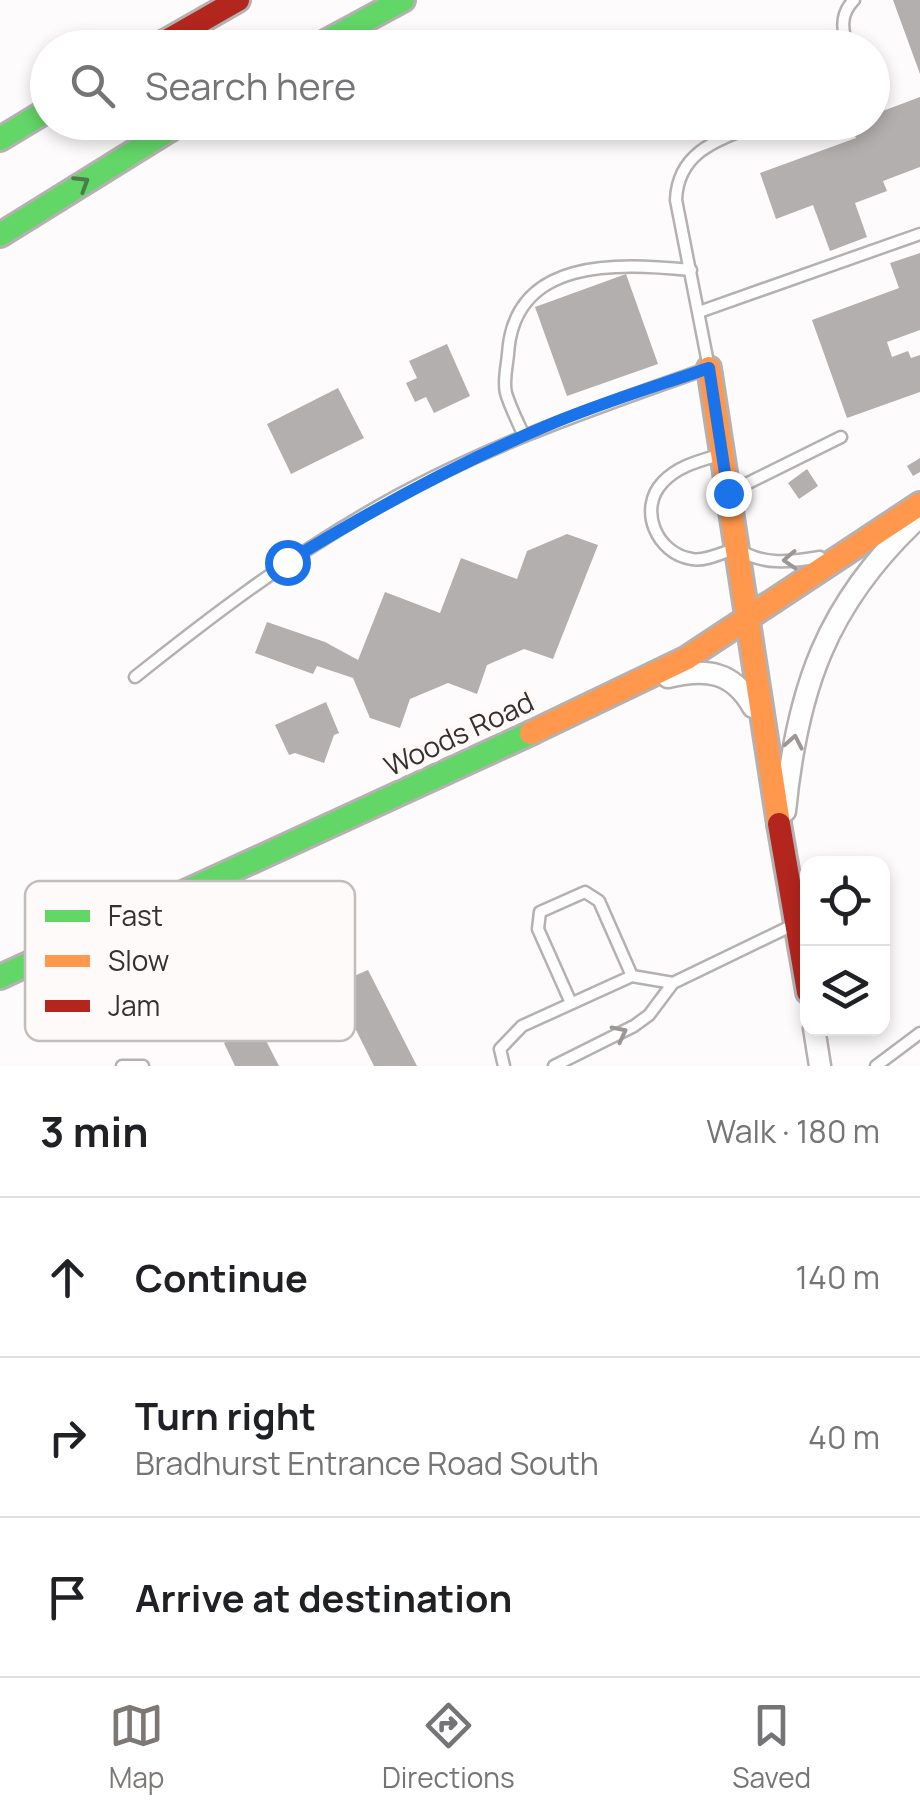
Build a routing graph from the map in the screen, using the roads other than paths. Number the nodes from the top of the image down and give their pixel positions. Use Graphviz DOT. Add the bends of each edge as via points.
graph roads {
  1 [pos="238,0"];
  2 [pos="402,0"];
  3 [pos="854,0"];
  4 [pos="186,30"];
  5 [pos="347,30"];
  6 [pos="844,30"];
  7 [pos="30,121"];
  8 [pos="0,139"];
  9 [pos="153,140"];
  10 [pos="718,140"];
  11 [pos="920,234"];
  12 [pos="0,235"];
  13 [pos="690,270"];
  14 [pos="700,312"];
  15 [pos="709,368"];
  16 [pos="524,436"];
  17 [pos="840,437"];
  18 [pos="722,453"];
  19 [pos="728,493"];
  20 [pos="920,504"];
  21 [pos="920,516"];
  22 [pos="737,548"];
  23 [pos="846,552"];
  24 [pos="746,618"];
  25 [pos="134,676"];
  26 [pos="632,686"];
  27 [pos="762,722"];
  28 [pos="782,838"];
  29 [pos="208,881"];
  30 [pos="796,924"];
  31 [pos="800,947"];
  32 [pos="25,965"];
  33 [pos="632,976"];
  34 [pos="0,977"];
  35 [pos="672,983"];
  36 [pos="571,1003"];
  37 [pos="920,1033"];
  38 [pos="815,1036"];
  39 [pos="122,1066"];
  40 [pos="143,1066"];
  41 [pos="504,1066"];
  42 [pos="554,1066"];
  43 [pos="820,1066"];
  44 [pos="876,1066"];
  1 -- 4 [label="main road"];
  2 -- 5 [label="main road"];
  3 -- 6 [label="lane" via="844,14"];
  7 -- 8 [label="main road"];
  12 -- 9 [label="main road, one-way"];
  10 -- 13 [label="lane" via="679,174 676,200"];
  11 -- 14 [label="lane"];
  13 -- 14 [label="lane"];
  13 -- 16 [label="lane" via="627,264 579,272 530,293 509,327 505,390"];
  14 -- 15 [label="lane"];
  15 -- 16 [label="lane"];
  15 -- 18 [label="main road"];
  16 -- 25 [label="lane" via="351,522"];
  17 -- 19 [label="lane"];
  18 -- 19 [label="main road"];
  18 -- 22 [label="lane" via="661,484 651,525 665,549 694,560"];
  19 -- 22 [label="main road"];
  20 -- 23 [label="main road, Woods Road"];
  28 -- 21 [label="street, one-way" via="804,692 858,584"];
  23 -- 22 [label="lane, one-way" via="770,561"];
  22 -- 24 [label="main road"];
  23 -- 24 [label="main road, Woods Road"];
  24 -- 26 [label="main road, Woods Road"];
  24 -- 27 [label="main road"];
  26 -- 27 [label="street" via="686,673 716,674 742,687"];
  26 -- 29 [label="main road, Woods Road"];
  27 -- 28 [label="main road"];
  28 -- 30 [label="main road"];
  30 -- 31 [label="main road"];
  30 -- 35 [label="lane"];
  32 -- 34 [label="main road, Woods Road"];
  33 -- 35 [label="lane"];
  33 -- 36 [label="lane"];
  33 -- 36 [label="lane" via="599,901 585,892 540,912 538,929"];
  42 -- 35 [label="lane, one-way" via="644,1019"];
  36 -- 41 [label="lane" via="522,1026 500,1049"];
  37 -- 44 [label="lane"];
  38 -- 43 [label="street"];
  39 -- 40 [label="lane"];
}
